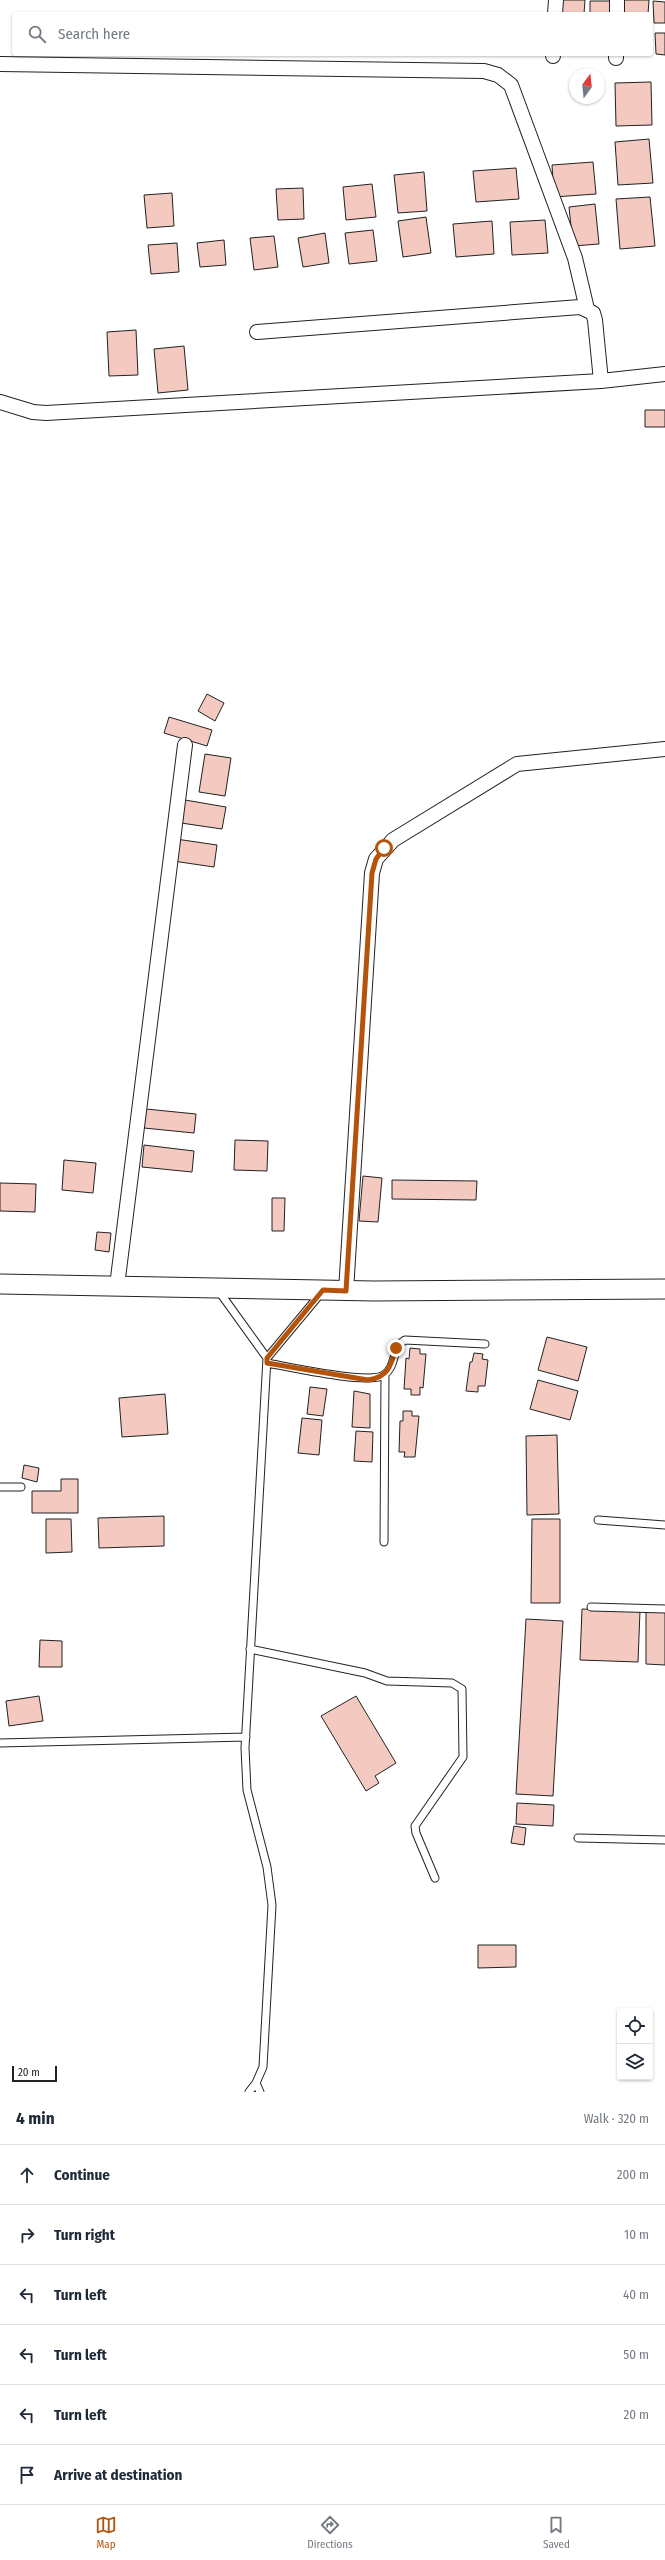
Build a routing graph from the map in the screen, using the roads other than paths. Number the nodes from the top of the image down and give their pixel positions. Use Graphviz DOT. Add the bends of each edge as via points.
graph roads {
  1 [pos="556,0"];
  2 [pos="618,0"];
  3 [pos="555,12"];
  4 [pos="617,12"];
  5 [pos="0,64"];
  6 [pos="587,309"];
  7 [pos="257,332"];
  8 [pos="665,374"];
  9 [pos="601,381"];
  10 [pos="0,402"];
  11 [pos="185,745"];
  12 [pos="665,749"];
  13 [pos="0,1284"];
  14 [pos="118,1286"];
  15 [pos="217,1288"];
  16 [pos="665,1288"];
  17 [pos="323,1290"];
  18 [pos="346,1291"];
  19 [pos="485,1344"];
  20 [pos="267,1361"];
  21 [pos="385,1374"];
  22 [pos="0,1487"];
  23 [pos="21,1487"];
  24 [pos="598,1520"];
  25 [pos="665,1525"];
  26 [pos="384,1542"];
  27 [pos="591,1607"];
  28 [pos="665,1609"];
  29 [pos="250,1649"];
  30 [pos="246,1737"];
  31 [pos="0,1743"];
  32 [pos="578,1838"];
  33 [pos="665,1840"];
  34 [pos="435,1878"];
  35 [pos="256,2083"];
  36 [pos="249,2092"];
  37 [pos="260,2092"];
  1 -- 3 [label="street"];
  2 -- 4 [label="street"];
  5 -- 6 [label="street" via="484,71 498,75 510,85 575,258"];
  6 -- 7 [label="street" via="580,307"];
  6 -- 9 [label="street" via="593,313 595,320"];
  8 -- 9 [label="street"];
  9 -- 10 [label="street" via="46,413 33,412"];
  11 -- 14 [label="street"];
  12 -- 18 [label="street" via="517,764 393,840 376,859 372,873"];
  13 -- 14 [label="main road"];
  14 -- 15 [label="main road"];
  15 -- 17 [label="main road"];
  15 -- 20 [label="lane"];
  16 -- 18 [label="main road"];
  17 -- 18 [label="main road"];
  17 -- 20 [label="lane"];
  19 -- 21 [label="lane" via="405,1340 396,1348 391,1368"];
  20 -- 21 [label="lane" via="368,1380"];
  20 -- 29 [label="lane"];
  21 -- 26 [label="lane"];
  22 -- 23 [label="lane"];
  24 -- 25 [label="lane"];
  27 -- 28 [label="lane"];
  29 -- 30 [label="lane"];
  29 -- 34 [label="lane" via="387,1680 452,1683 462,1689 463,1757 418,1818 415,1826"];
  30 -- 31 [label="lane"];
  30 -- 35 [label="lane" via="247,1790 267,1867 272,1905 263,2067"];
  32 -- 33 [label="lane"];
  35 -- 36 [label="lane"];
  35 -- 37 [label="lane"];
}
